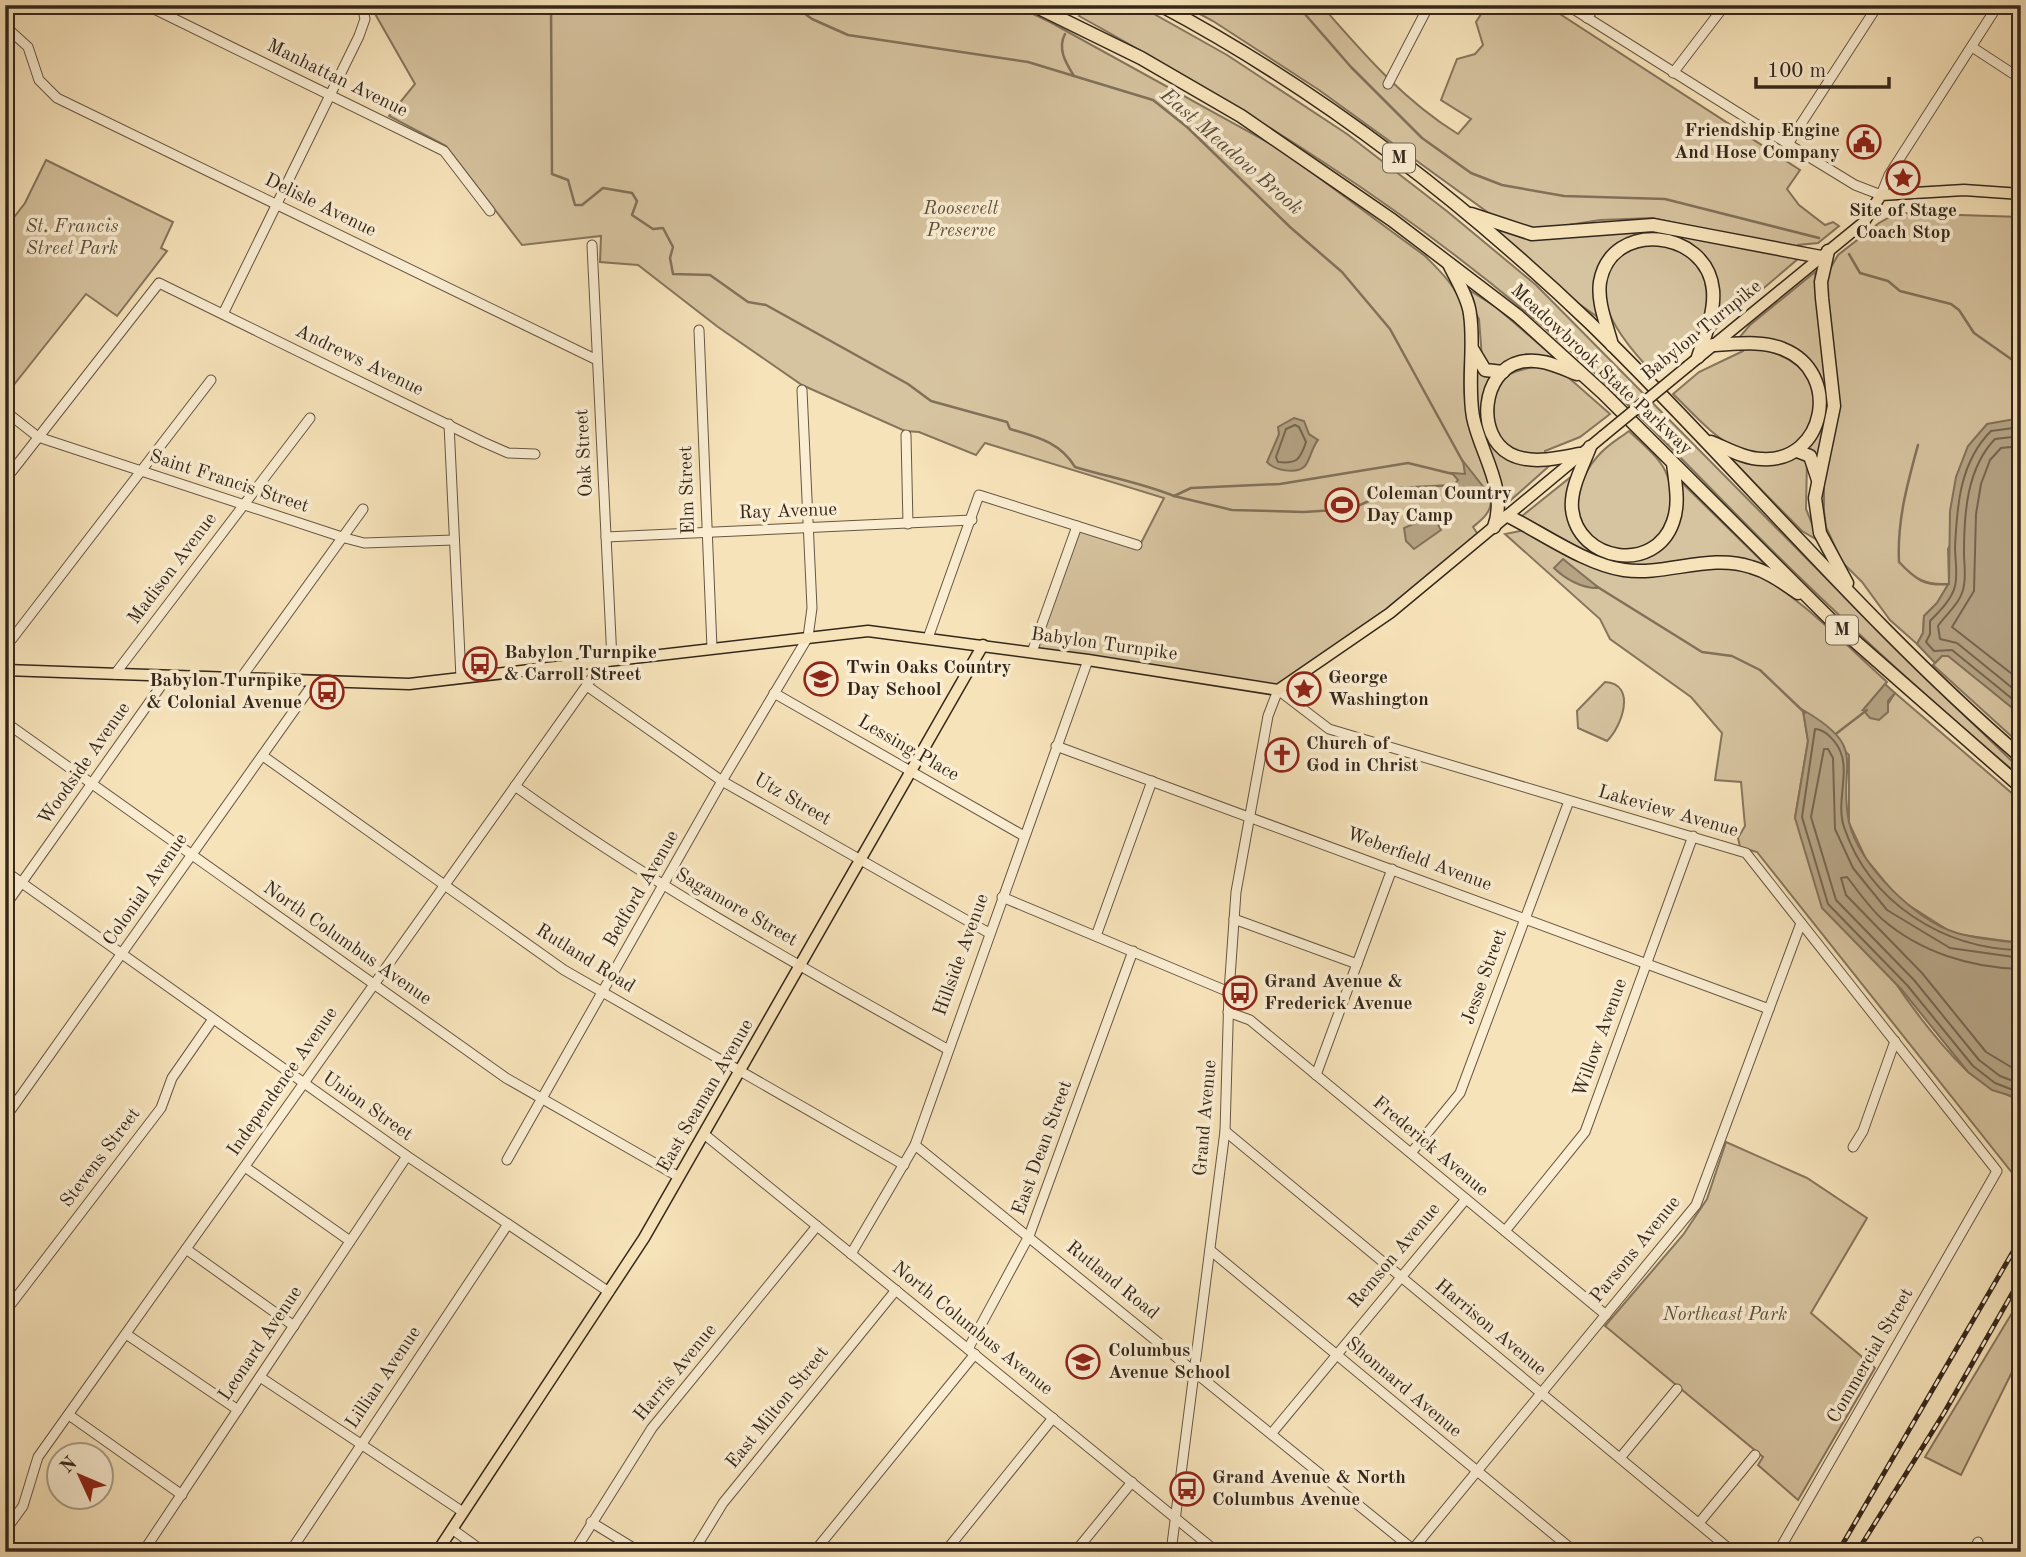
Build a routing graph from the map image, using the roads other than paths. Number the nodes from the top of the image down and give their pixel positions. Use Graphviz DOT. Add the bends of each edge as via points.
graph roads {
  1 [pos="146,5"];
  2 [pos="1033,5"];
  3 [pos="1160,5"];
  4 [pos="1429,5"];
  5 [pos="1567,5"];
  6 [pos="1596,5"];
  7 [pos="1725,5"];
  8 [pos="1878,5"];
  9 [pos="1998,5"];
  10 [pos="363,6"];
  11 [pos="1587,18"];
  12 [pos="5,26"];
  13 [pos="1972,47"];
  14 [pos="1673,73"];
  15 [pos="2021,79"];
  16 [pos="1388,84"];
  17 [pos="330,95"];
  18 [pos="1788,144"];
  19 [pos="2021,194"];
  20 [pos="1881,195"];
  21 [pos="276,204"];
  22 [pos="490,211"];
  23 [pos="1464,212"];
  24 [pos="592,245"];
  25 [pos="1824,254"];
  26 [pos="1448,263"];
  27 [pos="223,314"];
  28 [pos="699,330"];
  29 [pos="1612,345"];
  30 [pos="1713,345"];
  31 [pos="1473,350"];
  32 [pos="1698,358"];
  33 [pos="597,360"];
  34 [pos="1503,372"];
  35 [pos="1583,375"];
  36 [pos="211,380"];
  37 [pos="802,390"];
  38 [pos="5,411"];
  39 [pos="310,418"];
  40 [pos="449,424"];
  41 [pos="906,435"];
  42 [pos="38,437"];
  43 [pos="1705,439"];
  44 [pos="1585,450"];
  45 [pos="1797,451"];
  46 [pos="536,454"];
  47 [pos="1673,463"];
  48 [pos="140,472"];
  49 [pos="5,480"];
  50 [pos="1818,480"];
  51 [pos="242,506"];
  52 [pos="363,509"];
  53 [pos="1508,516"];
  54 [pos="972,520"];
  55 [pos="908,524"];
  56 [pos="1077,526"];
  57 [pos="1494,527"];
  58 [pos="809,528"];
  59 [pos="707,533"];
  60 [pos="606,537"];
  61 [pos="345,538"];
  62 [pos="454,540"];
  63 [pos="1137,545"];
  64 [pos="1852,593"];
  65 [pos="1822,611"];
  66 [pos="808,637"];
  67 [pos="928,638"];
  68 [pos="984,645"];
  69 [pos="5,648"];
  70 [pos="712,648"];
  71 [pos="1032,652"];
  72 [pos="608,660"];
  73 [pos="1088,660"];
  74 [pos="5,670"];
  75 [pos="115,674"];
  76 [pos="168,676"];
  77 [pos="241,678"];
  78 [pos="461,678"];
  79 [pos="316,681"];
  80 [pos="587,686"];
  81 [pos="1278,690"];
  82 [pos="774,693"];
  83 [pos="5,722"];
  84 [pos="1056,746"];
  85 [pos="263,756"];
  86 [pos="2021,757"];
  87 [pos="912,772"];
  88 [pos="722,780"];
  89 [pos="1152,781"];
  90 [pos="92,784"];
  91 [pos="515,786"];
  92 [pos="2021,787"];
  93 [pos="1569,801"];
  94 [pos="1248,816"];
  95 [pos="1024,836"];
  96 [pos="1693,836"];
  97 [pos="192,855"];
  98 [pos="861,860"];
  99 [pos="1392,869"];
  100 [pos="5,871"];
  101 [pos="22,883"];
  102 [pos="445,885"];
  103 [pos="663,887"];
  104 [pos="1002,897"];
  105 [pos="5,906"];
  106 [pos="1525,918"];
  107 [pos="1234,919"];
  108 [pos="1801,923"];
  109 [pos="989,933"];
  110 [pos="1096,936"];
  111 [pos="1133,951"];
  112 [pos="122,954"];
  113 [pos="1647,963"];
  114 [pos="1357,964"];
  115 [pos="800,966"];
  116 [pos="374,985"];
  117 [pos="603,992"];
  118 [pos="1228,992"];
  119 [pos="1769,1009"];
  120 [pos="1228,1012"];
  121 [pos="213,1019"];
  122 [pos="1895,1041"];
  123 [pos="947,1049"];
  124 [pos="740,1071"];
  125 [pos="1316,1075"];
  126 [pos="304,1084"];
  127 [pos="542,1098"];
  128 [pos="5,1118"];
  129 [pos="1225,1131"];
  130 [pos="704,1134"];
  131 [pos="915,1144"];
  132 [pos="1853,1147"];
  133 [pos="1411,1153"];
  134 [pos="407,1156"];
  135 [pos="507,1160"];
  136 [pos="904,1165"];
  137 [pos="245,1167"];
  138 [pos="1994,1176"];
  139 [pos="679,1177"];
  140 [pos="1466,1199"];
  141 [pos="508,1224"];
  142 [pos="817,1226"];
  143 [pos="1505,1231"];
  144 [pos="1029,1236"];
  145 [pos="350,1241"];
  146 [pos="186,1250"];
  147 [pos="1210,1250"];
  148 [pos="851,1254"];
  149 [pos="1401,1277"];
  150 [pos="896,1290"];
  151 [pos="609,1292"];
  152 [pos="5,1312"];
  153 [pos="1606,1315"];
  154 [pos="294,1326"];
  155 [pos="126,1334"];
  156 [pos="972,1352"];
  157 [pos="1336,1355"];
  158 [pos="1195,1370"];
  159 [pos="260,1377"];
  160 [pos="1676,1389"];
  161 [pos="1542,1393"];
  162 [pos="238,1410"];
  163 [pos="69,1415"];
  164 [pos="1053,1418"];
  165 [pos="1272,1433"];
  166 [pos="362,1444"];
  167 [pos="1755,1455"];
  168 [pos="1620,1458"];
  169 [pos="1477,1471"];
  170 [pos="1132,1482"];
  171 [pos="182,1495"];
  172 [pos="463,1512"];
  173 [pos="1176,1518"];
  174 [pos="592,1522"];
  175 [pos="1699,1523"];
  176 [pos="452,1529"];
  177 [pos="5,1531"];
  178 [pos="1978,1542"];
  179 [pos="1415,1550"];
  180 [pos="144,1552"];
  181 [pos="290,1552"];
  182 [pos="437,1552"];
  183 [pos="484,1552"];
  184 [pos="574,1552"];
  185 [pos="640,1552"];
  186 [pos="692,1552"];
  187 [pos="814,1552"];
  188 [pos="945,1552"];
  189 [pos="1075,1552"];
  190 [pos="1171,1552"];
  191 [pos="1217,1552"];
  192 [pos="1575,1552"];
  193 [pos="1733,1552"];
  194 [pos="1778,1552"];
  195 [pos="1972,1552"];
  1 -- 17 [label="street, Manhattan Avenue"];
  2 -- 26 [label="highway, Meadowbrook State Parkway / M" via="1141,58 1241,116"];
  3 -- 23 [label="highway, Meadowbrook State Parkway / M" via="1325,106"];
  4 -- 16 [label="street"];
  5 -- 11 [label="street"];
  6 -- 11 [label="street"];
  7 -- 14 [label="street"];
  8 -- 18 [label="street"];
  9 -- 13 [label="street"];
  10 -- 17 [label="street" via="366,19"];
  11 -- 14 [label="street"];
  12 -- 21 [label="street, Delisle Avenue" via="28,47 50,94"];
  13 -- 15 [label="street"];
  13 -- 20 [label="street" via="1889,175"];
  14 -- 18 [label="street"];
  17 -- 21 [label="street"];
  17 -- 22 [label="street, Manhattan Avenue" via="444,151"];
  18 -- 20 [label="street"];
  19 -- 20 [label="main road" via="1964,190"];
  20 -- 25 [label="main road, Babylon Turnpike" via="1864,222"];
  21 -- 27 [label="street"];
  21 -- 33 [label="street, Delisle Avenue"];
  23 -- 25 [label="highway" via="1532,234 1653,225"];
  23 -- 29 [label="highway, Meadowbrook State Parkway / M"];
  24 -- 33 [label="street, Oak Street"];
  25 -- 30 [label="main road, Babylon Turnpike"];
  25 -- 50 [label="highway" via="1822,290 1834,406"];
  26 -- 31 [label="highway" via="1470,311"];
  26 -- 35 [label="highway, Meadowbrook State Parkway / M" via="1518,316"];
  27 -- 40 [label="street, Andrews Avenue"];
  27 -- 42 [label="street, Andrews Avenue" via="159,283"];
  28 -- 59 [label="street, Elm Street"];
  29 -- 32 [label="highway" via="1600,300 1608,265 1628,245 1645,239 1672,240 1697,254 1712,282 1712,311"];
  29 -- 43 [label="highway, Meadowbrook State Parkway / M"];
  30 -- 32 [label="main road, Babylon Turnpike"];
  30 -- 45 [label="highway" via="1773,346 1809,367 1818,383 1821,410 1817,424"];
  31 -- 34 [label="highway" via="1485,370"];
  31 -- 57 [label="highway" via="1471,401 1497,489"];
  32 -- 44 [label="main road, Babylon Turnpike, bridge"];
  33 -- 60 [label="street, Oak Street"];
  34 -- 35 [label="highway" via="1518,362 1542,361"];
  34 -- 44 [label="highway" via="1488,400 1488,425 1507,452 1530,460"];
  35 -- 47 [label="highway, Meadowbrook State Parkway / M"];
  36 -- 48 [label="street"];
  37 -- 58 [label="street"];
  38 -- 42 [label="street, Saint Francis Street"];
  39 -- 51 [label="street, Madison Avenue"];
  40 -- 46 [label="street, Andrews Avenue" via="508,453"];
  40 -- 62 [label="street"];
  41 -- 55 [label="street"];
  42 -- 48 [label="street, Saint Francis Street"];
  42 -- 49 [label="street"];
  43 -- 45 [label="highway" via="1760,460"];
  43 -- 64 [label="highway, Meadowbrook State Parkway / M"];
  44 -- 47 [label="highway" via="1573,495 1575,523 1598,550 1618,556 1648,551 1668,533 1677,503"];
  44 -- 53 [label="main road, Babylon Turnpike"];
  45 -- 50 [label="highway" via="1810,456"];
  47 -- 65 [label="highway, Meadowbrook State Parkway / M"];
  48 -- 51 [label="street, Saint Francis Street"];
  48 -- 69 [label="street"];
  50 -- 64 [label="highway" via="1815,498 1820,533"];
  51 -- 61 [label="street, Saint Francis Street"];
  51 -- 75 [label="street, Madison Avenue"];
  52 -- 61 [label="street"];
  53 -- 57 [label="main road, Babylon Turnpike"];
  53 -- 65 [label="highway" via="1612,568 1646,571 1732,562 1751,566"];
  54 -- 55 [label="street, Ray Avenue"];
  54 -- 56 [label="street" via="979,495"];
  54 -- 67 [label="street"];
  55 -- 58 [label="street, Ray Avenue"];
  56 -- 63 [label="street"];
  56 -- 71 [label="street"];
  57 -- 81 [label="main road, Babylon Turnpike" via="1390,613"];
  58 -- 59 [label="street, Ray Avenue"];
  58 -- 66 [label="street" via="812,608"];
  59 -- 60 [label="street, Ray Avenue"];
  59 -- 70 [label="street, Elm Street"];
  60 -- 72 [label="street, Oak Street"];
  61 -- 62 [label="street, Saint Francis Street" via="363,543"];
  61 -- 77 [label="street"];
  62 -- 78 [label="street"];
  64 -- 86 [label="highway, Meadowbrook State Parkway / M"];
  65 -- 92 [label="highway, Meadowbrook State Parkway / M"];
  66 -- 67 [label="main road, Babylon Turnpike" via="868,631"];
  66 -- 70 [label="main road, Babylon Turnpike"];
  66 -- 82 [label="street, Bedford Avenue"];
  67 -- 68 [label="main road, Babylon Turnpike"];
  68 -- 71 [label="main road, Babylon Turnpike"];
  68 -- 87 [label="main road, East Seaman Avenue"];
  70 -- 72 [label="main road, Babylon Turnpike"];
  71 -- 73 [label="main road, Babylon Turnpike"];
  72 -- 78 [label="main road, Babylon Turnpike"];
  72 -- 80 [label="street, Independence Avenue"];
  73 -- 81 [label="main road, Babylon Turnpike"];
  73 -- 84 [label="street, Hillside Avenue"];
  74 -- 75 [label="main road, Babylon Turnpike"];
  75 -- 76 [label="main road, Babylon Turnpike"];
  76 -- 77 [label="main road, Babylon Turnpike"];
  76 -- 90 [label="street, Woodside Avenue"];
  77 -- 79 [label="main road, Babylon Turnpike"];
  78 -- 79 [label="main road, Babylon Turnpike" via="409,684"];
  79 -- 85 [label="street, Colonial Avenue"];
  80 -- 88 [label="street, Utz Street"];
  80 -- 91 [label="street, Independence Avenue"];
  81 -- 93 [label="street, Lakeview Avenue" via="1329,729"];
  81 -- 94 [label="street, Grand Avenue" via="1268,716"];
  82 -- 87 [label="street, Lessing Place"];
  82 -- 88 [label="street, Bedford Avenue"];
  83 -- 90 [label="street, North Columbus Avenue"];
  84 -- 89 [label="street, Weberfield Avenue"];
  84 -- 95 [label="street, Hillside Avenue"];
  85 -- 97 [label="street, Colonial Avenue"];
  85 -- 102 [label="street, Rutland Road"];
  87 -- 95 [label="street, Lessing Place"];
  87 -- 98 [label="main road, East Seaman Avenue"];
  88 -- 98 [label="street, Utz Street"];
  88 -- 103 [label="street, Bedford Avenue"];
  89 -- 94 [label="street, Weberfield Avenue"];
  89 -- 110 [label="street"];
  90 -- 97 [label="street, North Columbus Avenue"];
  90 -- 101 [label="street, Woodside Avenue"];
  91 -- 102 [label="street, Independence Avenue"];
  91 -- 103 [label="street, Sagamore Street"];
  93 -- 96 [label="street, Lakeview Avenue"];
  93 -- 106 [label="street, Jesse Street"];
  94 -- 99 [label="street, Weberfield Avenue"];
  94 -- 107 [label="street, Grand Avenue"];
  95 -- 104 [label="street, Hillside Avenue"];
  96 -- 108 [label="street, Lakeview Avenue" via="1746,853"];
  96 -- 113 [label="street, Willow Avenue"];
  97 -- 112 [label="street, Colonial Avenue"];
  97 -- 116 [label="street, North Columbus Avenue"];
  98 -- 109 [label="street, Utz Street"];
  98 -- 115 [label="main road, East Seaman Avenue"];
  99 -- 106 [label="street, Weberfield Avenue"];
  99 -- 114 [label="street"];
  100 -- 101 [label="street, Union Street"];
  101 -- 105 [label="street, Woodside Avenue"];
  101 -- 112 [label="street, Union Street"];
  102 -- 116 [label="street, Independence Avenue"];
  102 -- 117 [label="street, Rutland Road" via="564,970"];
  103 -- 115 [label="street, Sagamore Street"];
  103 -- 117 [label="street, Bedford Avenue"];
  104 -- 109 [label="street, Hillside Avenue"];
  104 -- 110 [label="street"];
  106 -- 113 [label="street, Weberfield Avenue"];
  106 -- 133 [label="street, Jesse Street" via="1460,1093"];
  107 -- 114 [label="street"];
  107 -- 118 [label="street, Grand Avenue"];
  108 -- 119 [label="street, Parsons Avenue"];
  108 -- 122 [label="street, Lakeview Avenue"];
  109 -- 123 [label="street, Hillside Avenue"];
  110 -- 111 [label="street"];
  111 -- 118 [label="street"];
  111 -- 144 [label="street, East Dean Street"];
  112 -- 121 [label="street, Union Street"];
  112 -- 128 [label="street, Colonial Avenue"];
  113 -- 119 [label="street, Weberfield Avenue"];
  113 -- 143 [label="street, Willow Avenue" via="1584,1132"];
  114 -- 125 [label="street"];
  115 -- 123 [label="street, Sagamore Street"];
  115 -- 124 [label="main road, East Seaman Avenue"];
  116 -- 126 [label="street, Independence Avenue"];
  116 -- 127 [label="street, North Columbus Avenue"];
  117 -- 124 [label="street, Rutland Road"];
  117 -- 127 [label="street, Bedford Avenue"];
  118 -- 120 [label="street, Grand Avenue"];
  119 -- 153 [label="street, Parsons Avenue" via="1696,1205"];
  120 -- 125 [label="street, Frederick Avenue" via="1250,1020"];
  120 -- 129 [label="street, Grand Avenue"];
  121 -- 126 [label="street, Union Street"];
  121 -- 152 [label="street, Stevens Street" via="172,1078 161,1108"];
  122 -- 132 [label="street"];
  122 -- 138 [label="street, Lakeview Avenue" via="1997,1171"];
  123 -- 131 [label="street, Hillside Avenue"];
  124 -- 130 [label="main road, East Seaman Avenue"];
  124 -- 136 [label="street, Rutland Road"];
  125 -- 133 [label="street, Frederick Avenue"];
  126 -- 134 [label="street, Union Street"];
  126 -- 137 [label="street, Independence Avenue"];
  127 -- 135 [label="street, Bedford Avenue"];
  127 -- 139 [label="street, North Columbus Avenue"];
  129 -- 147 [label="street, Grand Avenue"];
  129 -- 149 [label="street, Harrison Avenue"];
  130 -- 139 [label="main road, East Seaman Avenue"];
  130 -- 142 [label="street, North Columbus Avenue"];
  131 -- 136 [label="street, Hillside Avenue"];
  131 -- 144 [label="street, Rutland Road"];
  133 -- 140 [label="street, Frederick Avenue"];
  134 -- 141 [label="street, Union Street"];
  134 -- 145 [label="street, Leonard Avenue"];
  136 -- 148 [label="street, Hillside Avenue"];
  137 -- 145 [label="street"];
  137 -- 146 [label="street, Independence Avenue"];
  138 -- 194 [label="street, Commercial Street"];
  139 -- 151 [label="main road, East Seaman Avenue"];
  140 -- 143 [label="street, Frederick Avenue"];
  140 -- 149 [label="street, Remson Avenue"];
  141 -- 151 [label="street, Union Street"];
  141 -- 166 [label="street, Lillian Avenue"];
  142 -- 148 [label="street, North Columbus Avenue"];
  142 -- 174 [label="street, Harris Avenue" via="652,1428"];
  143 -- 153 [label="street, Frederick Avenue"];
  144 -- 156 [label="street, East Dean Street"];
  144 -- 158 [label="street, Rutland Road"];
  145 -- 154 [label="street, Leonard Avenue"];
  146 -- 154 [label="street"];
  146 -- 155 [label="street, Independence Avenue"];
  147 -- 157 [label="street, Shonnard Avenue"];
  147 -- 158 [label="street, Grand Avenue"];
  148 -- 150 [label="street, North Columbus Avenue"];
  149 -- 157 [label="street, Remson Avenue"];
  149 -- 161 [label="street, Harrison Avenue"];
  150 -- 156 [label="street, North Columbus Avenue"];
  150 -- 186 [label="street, East Milton Street" via="723,1503"];
  151 -- 172 [label="main road, East Seaman Avenue"];
  153 -- 161 [label="street, Parsons Avenue"];
  154 -- 159 [label="street, Leonard Avenue"];
  155 -- 162 [label="street"];
  155 -- 163 [label="street, Independence Avenue"];
  156 -- 164 [label="street, North Columbus Avenue"];
  156 -- 187 [label="street, East Dean Street"];
  157 -- 165 [label="street, Remson Avenue"];
  157 -- 169 [label="street, Shonnard Avenue"];
  158 -- 165 [label="street, Rutland Road"];
  158 -- 173 [label="street, Grand Avenue"];
  159 -- 162 [label="street, Leonard Avenue"];
  159 -- 166 [label="street"];
  160 -- 168 [label="street"];
  161 -- 168 [label="street, Harrison Avenue"];
  161 -- 169 [label="street, Parsons Avenue"];
  162 -- 171 [label="street, Leonard Avenue"];
  163 -- 171 [label="street"];
  163 -- 177 [label="street, Independence Avenue" via="38,1457 23,1506"];
  164 -- 170 [label="street, North Columbus Avenue"];
  164 -- 188 [label="street"];
  165 -- 179 [label="street, Rutland Road"];
  166 -- 172 [label="street"];
  166 -- 181 [label="street, Lillian Avenue"];
  167 -- 175 [label="street"];
  168 -- 175 [label="street, Harrison Avenue"];
  169 -- 179 [label="street, Parsons Avenue"];
  169 -- 192 [label="street, Shonnard Avenue"];
  170 -- 173 [label="street, North Columbus Avenue"];
  170 -- 189 [label="street"];
  171 -- 180 [label="street, Leonard Avenue"];
  172 -- 176 [label="main road, East Seaman Avenue"];
  173 -- 190 [label="street, Grand Avenue"];
  173 -- 191 [label="street, North Columbus Avenue"];
  174 -- 184 [label="street, Harris Avenue"];
  174 -- 185 [label="street"];
  175 -- 193 [label="street, Harrison Avenue"];
  176 -- 182 [label="main road, East Seaman Avenue"];
  176 -- 183 [label="street"];
  178 -- 195 [label="street"];
}
